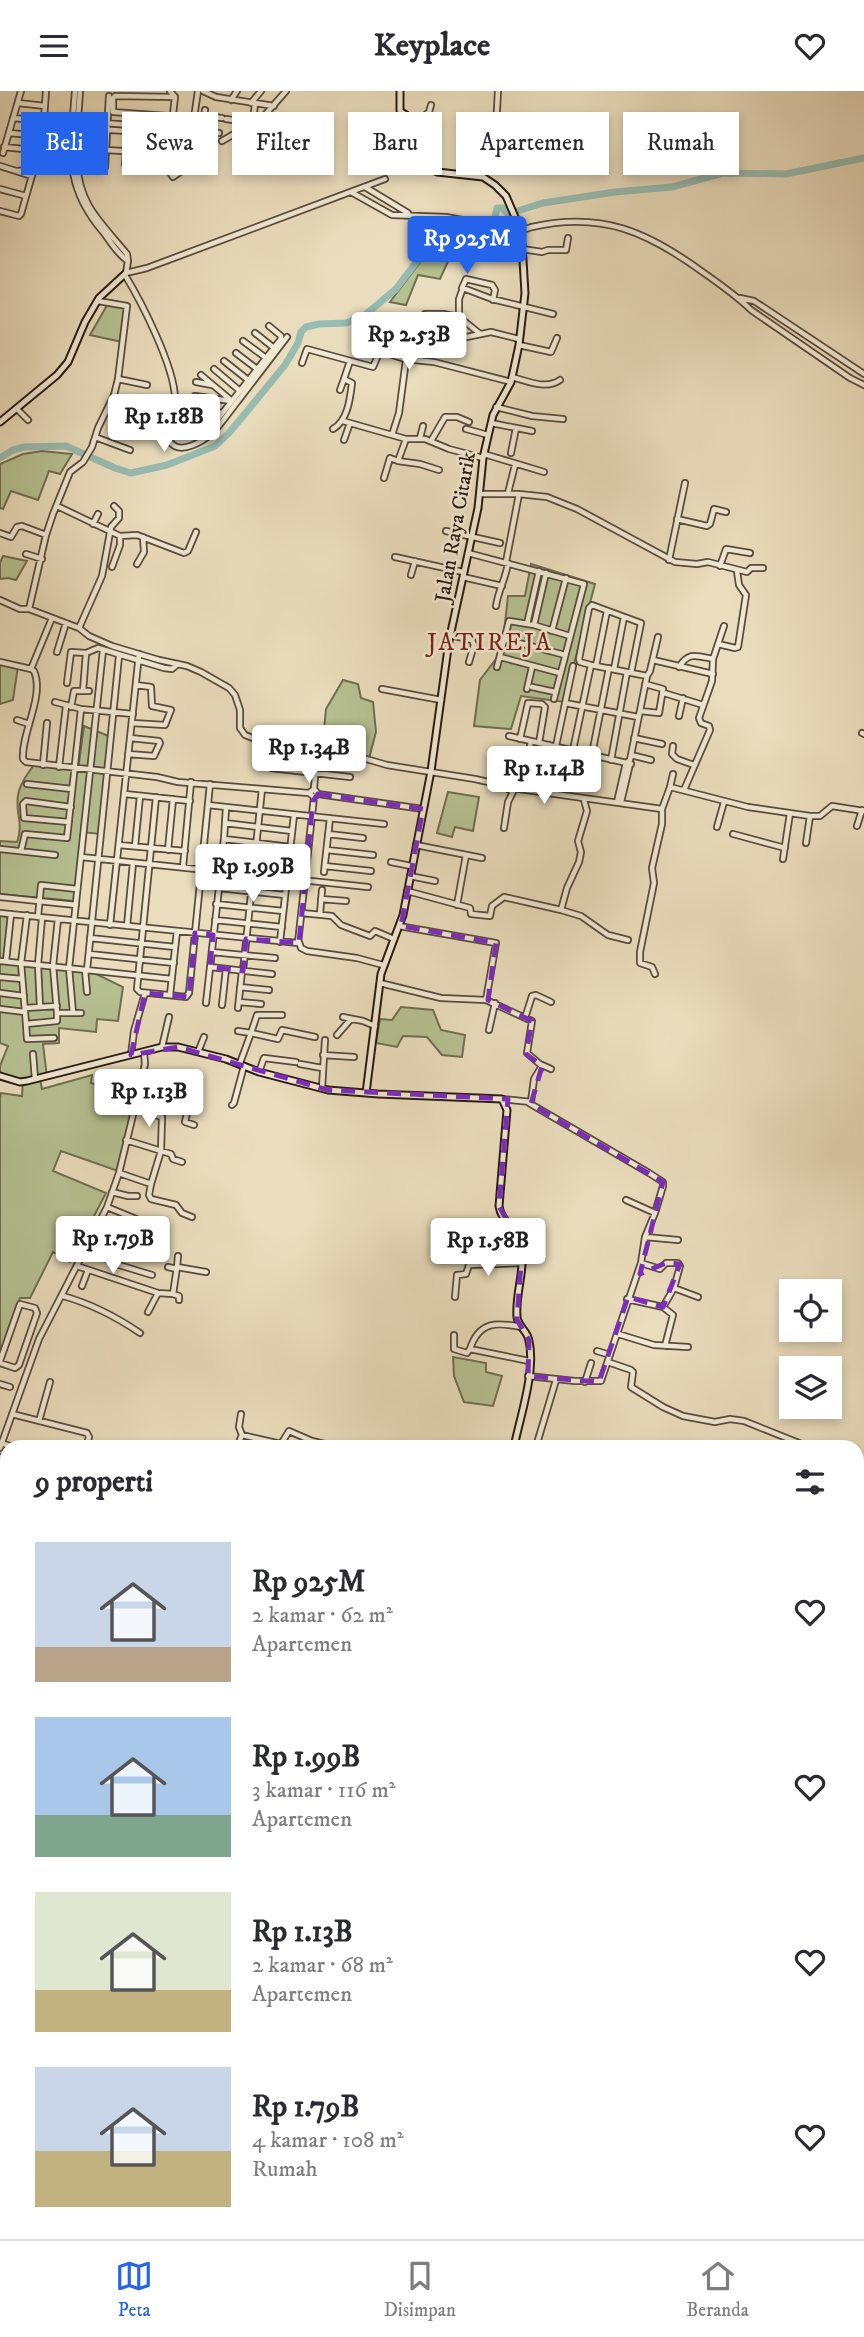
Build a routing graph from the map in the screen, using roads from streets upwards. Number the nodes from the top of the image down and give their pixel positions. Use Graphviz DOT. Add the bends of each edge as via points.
graph roads {
  1 [pos="21,91"];
  2 [pos="46,91"];
  3 [pos="78,91"];
  4 [pos="170,91"];
  5 [pos="237,91"];
  6 [pos="261,91"];
  7 [pos="286,91"];
  8 [pos="400,91"];
  9 [pos="498,91"];
  10 [pos="205,92"];
  11 [pos="109,96"];
  12 [pos="175,97"];
  13 [pos="231,100"];
  14 [pos="18,103"];
  15 [pos="253,103"];
  16 [pos="430,105"];
  17 [pos="45,106"];
  18 [pos="274,106"];
  19 [pos="45,112"];
  20 [pos="77,112"];
  21 [pos="78,112"];
  22 [pos="173,112"];
  23 [pos="197,112"];
  24 [pos="253,112"];
  25 [pos="268,112"];
  26 [pos="401,112"];
  27 [pos="429,112"];
  28 [pos="497,112"];
  29 [pos="122,113"];
  30 [pos="13,118"];
  31 [pos="21,119"];
  32 [pos="108,124"];
  33 [pos="122,125"];
  34 [pos="9,133"];
  35 [pos="21,134"];
  36 [pos="232,136"];
  37 [pos="222,142"];
  38 [pos="21,150"];
  39 [pos="0,166"];
  40 [pos="77,175"];
  41 [pos="472,175"];
  42 [pos="385,179"];
  43 [pos="364,187"];
  44 [pos="0,189"];
  45 [pos="351,192"];
  46 [pos="26,196"];
  47 [pos="0,211"];
  48 [pos="412,215"];
  49 [pos="568,238"];
  50 [pos="522,249"];
  51 [pos="125,274"];
  52 [pos="462,288"];
  53 [pos="739,298"];
  54 [pos="493,300"];
  55 [pos="97,301"];
  56 [pos="524,307"];
  57 [pos="425,314"];
  58 [pos="553,314"];
  59 [pos="459,317"];
  60 [pos="269,326"];
  61 [pos="255,333"];
  62 [pos="480,333"];
  63 [pos="402,335"];
  64 [pos="287,337"];
  65 [pos="409,337"];
  66 [pos="557,338"];
  67 [pos="243,341"];
  68 [pos="519,342"];
  69 [pos="274,348"];
  70 [pos="236,353"];
  71 [pos="266,358"];
  72 [pos="405,359"];
  73 [pos="224,361"];
  74 [pos="350,361"];
  75 [pos="302,363"];
  76 [pos="214,369"];
  77 [pos="257,369"];
  78 [pos="864,374"];
  79 [pos="201,375"];
  80 [pos="118,379"];
  81 [pos="344,379"];
  82 [pos="511,379"];
  83 [pos="248,380"];
  84 [pos="560,380"];
  85 [pos="196,382"];
  86 [pos="147,385"];
  87 [pos="213,385"];
  88 [pos="864,385"];
  89 [pos="340,390"];
  90 [pos="240,391"];
  91 [pos="195,396"];
  92 [pos="232,401"];
  93 [pos="111,403"];
  94 [pos="174,406"];
  95 [pos="496,407"];
  96 [pos="152,408"];
  97 [pos="17,409"];
  98 [pos="222,413"];
  99 [pos="563,419"];
  100 [pos="28,420"];
  101 [pos="343,421"];
  102 [pos="0,422"];
  103 [pos="191,422"];
  104 [pos="469,422"];
  105 [pos="349,423"];
  106 [pos="491,423"];
  107 [pos="212,425"];
  108 [pos="424,426"];
  109 [pos="516,428"];
  110 [pos="333,429"];
  111 [pos="466,429"];
  112 [pos="532,431"];
  113 [pos="392,435"];
  114 [pos="488,435"];
  115 [pos="190,436"];
  116 [pos="95,437"];
  117 [pos="406,439"];
  118 [pos="420,439"];
  119 [pos="344,440"];
  120 [pos="431,441"];
  121 [pos="130,450"];
  122 [pos="511,453"];
  123 [pos="484,456"];
  124 [pos="398,461"];
  125 [pos="515,465"];
  126 [pos="439,471"];
  127 [pos="544,472"];
  128 [pos="384,478"];
  129 [pos="685,483"];
  130 [pos="508,493"];
  131 [pos="519,493"];
  132 [pos="480,494"];
  133 [pos="57,506"];
  134 [pos="114,506"];
  135 [pos="726,512"];
  136 [pos="97,513"];
  137 [pos="677,519"];
  138 [pos="93,524"];
  139 [pos="446,530"];
  140 [pos="110,532"];
  141 [pos="196,532"];
  142 [pos="0,533"];
  143 [pos="46,535"];
  144 [pos="120,536"];
  145 [pos="472,536"];
  146 [pos="143,537"];
  147 [pos="500,543"];
  148 [pos="468,553"];
  149 [pos="750,553"];
  150 [pos="26,554"];
  151 [pos="395,557"];
  152 [pos="42,559"];
  153 [pos="669,560"];
  154 [pos="415,561"];
  155 [pos="507,562"];
  156 [pos="137,564"];
  157 [pos="720,566"];
  158 [pos="112,567"];
  159 [pos="763,568"];
  160 [pos="539,571"];
  161 [pos="737,571"];
  162 [pos="546,573"];
  163 [pos="462,574"];
  164 [pos="411,576"];
  165 [pos="566,578"];
  166 [pos="502,586"];
  167 [pos="0,600"];
  168 [pos="496,606"];
  169 [pos="29,608"];
  170 [pos="607,611"];
  171 [pos="624,617"];
  172 [pos="51,618"];
  173 [pos="66,623"];
  174 [pos="530,625"];
  175 [pos="724,626"];
  176 [pos="79,628"];
  177 [pos="552,631"];
  178 [pos="450,635"];
  179 [pos="570,636"];
  180 [pos="658,637"];
  181 [pos="504,639"];
  182 [pos="718,644"];
  183 [pos="103,650"];
  184 [pos="57,652"];
  185 [pos="86,653"];
  186 [pos="139,654"];
  187 [pos="565,655"];
  188 [pos="119,656"];
  189 [pos="500,657"];
  190 [pos="713,659"];
  191 [pos="653,660"];
  192 [pos="138,661"];
  193 [pos="0,662"];
  194 [pos="469,662"];
  195 [pos="178,664"];
  196 [pos="594,665"];
  197 [pos="573,666"];
  198 [pos="497,667"];
  199 [pos="532,667"];
  200 [pos="679,667"];
  201 [pos="31,669"];
  202 [pos="611,669"];
  203 [pos="629,672"];
  204 [pos="560,673"];
  205 [pos="713,674"];
  206 [pos="647,676"];
  207 [pos="67,683"];
  208 [pos="645,684"];
  209 [pos="136,685"];
  210 [pos="382,689"];
  211 [pos="555,692"];
  212 [pos="664,693"];
  213 [pos="683,698"];
  214 [pos="554,699"];
  215 [pos="441,700"];
  216 [pos="55,702"];
  217 [pos="565,703"];
  218 [pos="703,705"];
  219 [pos="582,706"];
  220 [pos="68,707"];
  221 [pos="80,709"];
  222 [pos="601,709"];
  223 [pos="97,710"];
  224 [pos="640,711"];
  225 [pos="114,712"];
  226 [pos="619,713"];
  227 [pos="133,714"];
  228 [pos="679,716"];
  229 [pos="638,717"];
  230 [pos="17,720"];
  231 [pos="29,723"];
  232 [pos="47,723"];
  233 [pos="132,723"];
  234 [pos="509,736"];
  235 [pos="130,738"];
  236 [pos="634,738"];
  237 [pos="520,739"];
  238 [pos="531,741"];
  239 [pos="539,743"];
  240 [pos="662,744"];
  241 [pos="549,745"];
  242 [pos="556,746"];
  243 [pos="673,746"];
  244 [pos="573,750"];
  245 [pos="128,754"];
  246 [pos="317,754"];
  247 [pos="592,754"];
  248 [pos="611,759"];
  249 [pos="629,760"];
  250 [pos="651,760"];
  251 [pos="349,761"];
  252 [pos="43,765"];
  253 [pos="544,765"];
  254 [pos="694,765"];
  255 [pos="59,767"];
  256 [pos="75,768"];
  257 [pos="271,768"];
  258 [pos="90,770"];
  259 [pos="295,771"];
  260 [pos="431,771"];
  261 [pos="107,772"];
  262 [pos="525,772"];
  263 [pos="316,773"];
  264 [pos="126,774"];
  265 [pos="673,774"];
  266 [pos="350,777"];
  267 [pos="191,782"];
  268 [pos="210,784"];
  269 [pos="27,785"];
  270 [pos="508,786"];
  271 [pos="670,787"];
  272 [pos="72,789"];
  273 [pos="262,789"];
  274 [pos="684,790"];
  275 [pos="314,793"];
  276 [pos="124,794"];
  277 [pos="140,796"];
  278 [pos="156,797"];
  279 [pos="173,799"];
  280 [pos="584,799"];
  281 [pos="190,801"];
  282 [pos="724,801"];
  283 [pos="619,802"];
  284 [pos="208,805"];
  285 [pos="71,807"];
  286 [pos="226,808"];
  287 [pos="423,809"];
  288 [pos="662,809"];
  289 [pos="863,810"];
  290 [pos="260,811"];
  291 [pos="790,813"];
  292 [pos="294,815"];
  293 [pos="311,816"];
  294 [pos="810,816"];
  295 [pos="330,818"];
  296 [pos="69,822"];
  297 [pos="225,823"];
  298 [pos="384,824"];
  299 [pos="857,826"];
  300 [pos="258,827"];
  301 [pos="716,827"];
  302 [pos="504,828"];
  303 [pos="292,831"];
  304 [pos="328,834"];
  305 [pos="733,834"];
  306 [pos="363,838"];
  307 [pos="224,839"];
  308 [pos="256,843"];
  309 [pos="806,843"];
  310 [pos="119,845"];
  311 [pos="416,845"];
  312 [pos="135,846"];
  313 [pos="290,847"];
  314 [pos="152,848"];
  315 [pos="785,848"];
  316 [pos="0,849"];
  317 [pos="168,850"];
  318 [pos="327,850"];
  319 [pos="21,851"];
  320 [pos="185,851"];
  321 [pos="55,855"];
  322 [pos="373,855"];
  323 [pos="466,855"];
  324 [pos="81,857"];
  325 [pos="482,858"];
  326 [pos="99,859"];
  327 [pos="255,859"];
  328 [pos="783,859"];
  329 [pos="117,861"];
  330 [pos="391,862"];
  331 [pos="133,863"];
  332 [pos="150,865"];
  333 [pos="411,866"];
  334 [pos="183,867"];
  335 [pos="202,869"];
  336 [pos="371,871"];
  337 [pos="253,875"];
  338 [pos="410,876"];
  339 [pos="305,880"];
  340 [pos="435,881"];
  341 [pos="368,887"];
  342 [pos="286,888"];
  343 [pos="78,889"];
  344 [pos="322,890"];
  345 [pos="251,891"];
  346 [pos="406,891"];
  347 [pos="285,895"];
  348 [pos="0,897"];
  349 [pos="321,899"];
  350 [pos="40,901"];
  351 [pos="346,901"];
  352 [pos="216,904"];
  353 [pos="76,905"];
  354 [pos="457,905"];
  355 [pos="250,907"];
  356 [pos="561,910"];
  357 [pos="284,911"];
  358 [pos="0,913"];
  359 [pos="302,913"];
  360 [pos="11,914"];
  361 [pos="320,914"];
  362 [pos="27,915"];
  363 [pos="40,917"];
  364 [pos="58,919"];
  365 [pos="215,920"];
  366 [pos="74,921"];
  367 [pos="92,922"];
  368 [pos="248,923"];
  369 [pos="110,925"];
  370 [pos="127,926"];
  371 [pos="400,926"];
  372 [pos="282,927"];
  373 [pos="144,928"];
  374 [pos="177,932"];
  375 [pos="195,933"];
  376 [pos="213,935"];
  377 [pos="90,939"];
  378 [pos="246,939"];
  379 [pos="396,939"];
  380 [pos="628,940"];
  381 [pos="280,942"];
  382 [pos="299,942"];
  383 [pos="142,943"];
  384 [pos="175,947"];
  385 [pos="212,952"];
  386 [pos="89,954"];
  387 [pos="245,955"];
  388 [pos="275,958"];
  389 [pos="140,959"];
  390 [pos="3,961"];
  391 [pos="21,963"];
  392 [pos="174,963"];
  393 [pos="38,965"];
  394 [pos="383,965"];
  395 [pos="53,967"];
  396 [pos="210,967"];
  397 [pos="69,968"];
  398 [pos="226,969"];
  399 [pos="86,970"];
  400 [pos="242,971"];
  401 [pos="272,974"];
  402 [pos="655,974"];
  403 [pos="139,976"];
  404 [pos="0,977"];
  405 [pos="22,979"];
  406 [pos="172,979"];
  407 [pos="380,983"];
  408 [pos="240,987"];
  409 [pos="269,989"];
  410 [pos="87,992"];
  411 [pos="0,993"];
  412 [pos="145,993"];
  413 [pos="170,995"];
  414 [pos="24,996"];
  415 [pos="486,1000"];
  416 [pos="551,1002"];
  417 [pos="206,1003"];
  418 [pos="495,1003"];
  419 [pos="222,1005"];
  420 [pos="261,1005"];
  421 [pos="57,1006"];
  422 [pos="40,1007"];
  423 [pos="0,1009"];
  424 [pos="25,1010"];
  425 [pos="57,1013"];
  426 [pos="73,1013"];
  427 [pos="81,1013"];
  428 [pos="282,1015"];
  429 [pos="169,1017"];
  430 [pos="343,1017"];
  431 [pos="352,1018"];
  432 [pos="525,1018"];
  433 [pos="26,1024"];
  434 [pos="375,1026"];
  435 [pos="489,1030"];
  436 [pos="238,1031"];
  437 [pos="251,1033"];
  438 [pos="337,1035"];
  439 [pos="204,1037"];
  440 [pos="315,1037"];
  441 [pos="54,1038"];
  442 [pos="325,1040"];
  443 [pos="162,1047"];
  444 [pos="144,1052"];
  445 [pos="198,1052"];
  446 [pos="33,1054"];
  447 [pos="131,1055"];
  448 [pos="323,1055"];
  449 [pos="354,1057"];
  450 [pos="242,1065"];
  451 [pos="541,1065"];
  452 [pos="322,1068"];
  453 [pos="551,1069"];
  454 [pos="259,1072"];
  455 [pos="0,1076"];
  456 [pos="35,1079"];
  457 [pos="112,1080"];
  458 [pos="140,1086"];
  459 [pos="322,1088"];
  460 [pos="366,1093"];
  461 [pos="502,1099"];
  462 [pos="529,1103"];
  463 [pos="232,1105"];
  464 [pos="134,1109"];
  465 [pos="188,1109"];
  466 [pos="195,1110"];
  467 [pos="194,1125"];
  468 [pos="126,1140"];
  469 [pos="160,1151"];
  470 [pos="182,1162"];
  471 [pos="118,1173"];
  472 [pos="151,1184"];
  473 [pos="112,1192"];
  474 [pos="137,1196"];
  475 [pos="626,1200"];
  476 [pos="107,1207"];
  477 [pos="655,1213"];
  478 [pos="192,1217"];
  479 [pos="96,1227"];
  480 [pos="158,1228"];
  481 [pos="645,1237"];
  482 [pos="678,1240"];
  483 [pos="86,1249"];
  484 [pos="149,1250"];
  485 [pos="178,1256"];
  486 [pos="522,1263"];
  487 [pos="641,1263"];
  488 [pos="77,1266"];
  489 [pos="168,1267"];
  490 [pos="177,1268"];
  491 [pos="88,1270"];
  492 [pos="206,1272"];
  493 [pos="152,1275"];
  494 [pos="82,1286"];
  495 [pos="674,1288"];
  496 [pos="158,1293"];
  497 [pos="173,1294"];
  498 [pos="63,1296"];
  499 [pos="455,1297"];
  500 [pos="698,1297"];
  501 [pos="627,1299"];
  502 [pos="179,1300"];
  503 [pos="663,1307"];
  504 [pos="148,1312"];
  505 [pos="521,1327"];
  506 [pos="139,1333"];
  507 [pos="618,1334"];
  508 [pos="454,1335"];
  509 [pos="665,1346"];
  510 [pos="688,1347"];
  511 [pos="470,1349"];
  512 [pos="597,1351"];
  513 [pos="610,1355"];
  514 [pos="529,1361"];
  515 [pos="0,1362"];
  516 [pos="608,1362"];
  517 [pos="591,1363"];
  518 [pos="528,1376"];
  519 [pos="556,1380"];
  520 [pos="50,1382"];
  521 [pos="585,1382"];
  522 [pos="0,1384"];
  523 [pos="10,1387"];
  524 [pos="12,1414"];
  525 [pos="241,1414"];
  526 [pos="39,1421"];
  527 [pos="242,1435"];
  528 [pos="3,1440"];
  529 [pos="86,1440"];
  530 [pos="240,1440"];
  531 [pos="264,1440"];
  532 [pos="283,1440"];
  533 [pos="310,1440"];
  534 [pos="515,1440"];
  535 [pos="538,1440"];
  536 [pos="791,1440"];
  1 -- 14 [label="street"];
  2 -- 17 [label="street"];
  3 -- 20 [label="street"];
  3 -- 21 [label="street"];
  4 -- 12 [label="street"];
  5 -- 13 [label="street"];
  6 -- 15 [label="street"];
  7 -- 18 [label="street"];
  8 -- 26 [label="street"];
  9 -- 28 [label="street"];
  10 -- 13 [label="street"];
  10 -- 23 [label="street"];
  11 -- 32 [label="street"];
  12 -- 22 [label="street"];
  12 -- 29 [label="street" via="115,96 115,113"];
  13 -- 15 [label="street"];
  14 -- 17 [label="street"];
  14 -- 30 [label="street"];
  15 -- 18 [label="street"];
  15 -- 24 [label="street"];
  16 -- 27 [label="street"];
  17 -- 19 [label="street"];
  18 -- 25 [label="street"];
  30 -- 31 [label="street"];
  30 -- 34 [label="street"];
  32 -- 33 [label="street"];
  34 -- 35 [label="street"];
  34 -- 38 [label="street" via="4,150"];
  36 -- 37 [label="street"];
  39 -- 46 [label="street" via="33,171"];
  40 -- 51 [label="street" via="90,207 127,254"];
  41 -- 50 [label="street, Jalan Raya Citarik" via="495,184 506,196"];
  42 -- 43 [label="street"];
  43 -- 45 [label="street"];
  43 -- 48 [label="street"];
  44 -- 46 [label="street"];
  45 -- 48 [label="street" via="392,215"];
  45 -- 51 [label="street"];
  46 -- 47 [label="street" via="21,216"];
  48 -- 53 [label="street, bridge" via="446,216 509,234 585,220 625,227 680,255"];
  49 -- 50 [label="street" via="566,250"];
  50 -- 56 [label="street, Jalan Raya Citarik"];
  51 -- 55 [label="street"];
  51 -- 94 [label="street" via="152,327 170,376"];
  52 -- 54 [label="street"];
  52 -- 54 [label="street" via="466,279 492,285"];
  52 -- 59 [label="street"];
  53 -- 78 [label="street" via="754,301"];
  53 -- 88 [label="street"];
  54 -- 56 [label="street"];
  55 -- 80 [label="street" via="127,306"];
  55 -- 97 [label="street" via="68,362"];
  56 -- 58 [label="street"];
  56 -- 68 [label="street, Jalan Raya Citarik"];
  57 -- 59 [label="street"];
  59 -- 62 [label="street"];
  60 -- 69 [label="street" via="282,337"];
  61 -- 69 [label="street"];
  62 -- 65 [label="street" via="457,340"];
  62 -- 68 [label="street" via="498,333"];
  63 -- 65 [label="street"];
  64 -- 94 [label="street" via="217,428 200,442 181,448 171,443 168,431"];
  65 -- 72 [label="street"];
  66 -- 68 [label="street" via="551,352"];
  67 -- 71 [label="street"];
  68 -- 82 [label="street, Jalan Raya Citarik"];
  69 -- 71 [label="street"];
  70 -- 77 [label="street"];
  71 -- 77 [label="street"];
  72 -- 74 [label="street" via="380,351 374,366"];
  72 -- 82 [label="street"];
  72 -- 113 [label="street"];
  73 -- 83 [label="street"];
  74 -- 75 [label="street" via="307,349"];
  74 -- 81 [label="street"];
  76 -- 90 [label="street"];
  77 -- 83 [label="street"];
  79 -- 87 [label="street"];
  80 -- 86 [label="street"];
  80 -- 93 [label="street"];
  81 -- 89 [label="street"];
  81 -- 101 [label="street" via="352,384"];
  82 -- 84 [label="street" via="546,385"];
  82 -- 95 [label="street, Jalan Raya Citarik"];
  83 -- 90 [label="street"];
  85 -- 87 [label="street"];
  87 -- 92 [label="street"];
  90 -- 92 [label="street"];
  91 -- 92 [label="street"];
  92 -- 98 [label="street"];
  93 -- 96 [label="street"];
  93 -- 116 [label="street"];
  94 -- 98 [label="street"];
  95 -- 99 [label="street"];
  95 -- 106 [label="street, Jalan Raya Citarik"];
  97 -- 100 [label="street"];
  97 -- 102 [label="street"];
  98 -- 107 [label="street"];
  101 -- 105 [label="street"];
  101 -- 110 [label="street"];
  103 -- 107 [label="street"];
  104 -- 120 [label="street" via="445,417"];
  105 -- 113 [label="street"];
  105 -- 119 [label="street"];
  106 -- 109 [label="street"];
  106 -- 114 [label="street, Jalan Raya Citarik"];
  107 -- 115 [label="street" via="201,437"];
  108 -- 118 [label="street"];
  109 -- 112 [label="street"];
  109 -- 122 [label="street"];
  111 -- 114 [label="street"];
  113 -- 117 [label="street"];
  114 -- 123 [label="street, Jalan Raya Citarik"];
  116 -- 121 [label="street"];
  116 -- 133 [label="street" via="84,461 70,472"];
  117 -- 118 [label="street"];
  117 -- 124 [label="street"];
  118 -- 120 [label="street"];
  120 -- 123 [label="street"];
  123 -- 125 [label="street"];
  123 -- 132 [label="street, Jalan Raya Citarik"];
  124 -- 126 [label="street"];
  124 -- 128 [label="street" via="390,458"];
  125 -- 127 [label="street"];
  125 -- 130 [label="street"];
  129 -- 137 [label="street"];
  130 -- 131 [label="street"];
  130 -- 132 [label="street"];
  131 -- 153 [label="street" via="571,506"];
  131 -- 155 [label="street"];
  132 -- 145 [label="street, Jalan Raya Citarik"];
  133 -- 138 [label="street"];
  133 -- 143 [label="street"];
  134 -- 140 [label="street" via="119,518"];
  135 -- 137 [label="street" via="714,509 707,526"];
  136 -- 138 [label="street"];
  137 -- 153 [label="street"];
  138 -- 140 [label="street"];
  139 -- 145 [label="street"];
  140 -- 144 [label="street"];
  140 -- 176 [label="street" via="102,576"];
  141 -- 146 [label="street" via="184,553"];
  142 -- 143 [label="street" via="11,537 22,526"];
  143 -- 152 [label="street"];
  144 -- 146 [label="street"];
  144 -- 158 [label="street"];
  145 -- 147 [label="street"];
  145 -- 148 [label="street, Jalan Raya Citarik"];
  146 -- 156 [label="street" via="144,552"];
  148 -- 155 [label="street"];
  148 -- 163 [label="street, Jalan Raya Citarik"];
  149 -- 157 [label="street" via="726,549"];
  150 -- 152 [label="street"];
  151 -- 154 [label="street"];
  152 -- 169 [label="street"];
  153 -- 157 [label="street"];
  154 -- 163 [label="street"];
  154 -- 164 [label="street"];
  155 -- 160 [label="street"];
  155 -- 166 [label="street"];
  157 -- 161 [label="street"];
  159 -- 161 [label="street"];
  160 -- 162 [label="street"];
  160 -- 174 [label="street"];
  161 -- 182 [label="street" via="746,595 738,647"];
  162 -- 165 [label="street"];
  162 -- 174 [label="street"];
  163 -- 166 [label="street"];
  163 -- 178 [label="street, Jalan Raya Citarik"];
  165 -- 177 [label="street"];
  165 -- 179 [label="street" via="584,585"];
  166 -- 168 [label="street"];
  167 -- 169 [label="street"];
  169 -- 172 [label="street"];
  170 -- 171 [label="street"];
  170 -- 196 [label="street"];
  170 -- 196 [label="street" via="590,607 579,661"];
  171 -- 202 [label="street"];
  171 -- 203 [label="street" via="641,625"];
  172 -- 173 [label="street"];
  172 -- 201 [label="street"];
  173 -- 176 [label="street"];
  173 -- 184 [label="street"];
  174 -- 177 [label="street"];
  174 -- 181 [label="street" via="509,621"];
  175 -- 182 [label="street"];
  176 -- 186 [label="street" via="100,641"];
  177 -- 179 [label="street"];
  178 -- 194 [label="street" via="472,640"];
  178 -- 215 [label="street, Jalan Raya Citarik"];
  179 -- 187 [label="street"];
  180 -- 191 [label="street"];
  181 -- 187 [label="street"];
  181 -- 189 [label="street"];
  182 -- 190 [label="street"];
  183 -- 185 [label="street"];
  183 -- 188 [label="street"];
  183 -- 223 [label="street"];
  185 -- 207 [label="street" via="71,652"];
  185 -- 220 [label="street" via="86,691 74,691"];
  186 -- 192 [label="street"];
  186 -- 195 [label="street"];
  187 -- 204 [label="street"];
  188 -- 192 [label="street"];
  188 -- 225 [label="street"];
  189 -- 198 [label="street"];
  189 -- 199 [label="street"];
  190 -- 200 [label="street" via="689,656"];
  190 -- 205 [label="street"];
  191 -- 200 [label="street"];
  191 -- 206 [label="street"];
  192 -- 195 [label="street" via="169,669"];
  192 -- 209 [label="street"];
  193 -- 201 [label="street"];
  195 -- 246 [label="street" via="229,688 237,698 245,735 286,751"];
  196 -- 202 [label="street"];
  196 -- 219 [label="street"];
  197 -- 217 [label="street"];
  199 -- 204 [label="street"];
  199 -- 211 [label="street" via="529,688"];
  200 -- 205 [label="street"];
  201 -- 231 [label="street" via="37,678"];
  202 -- 203 [label="street"];
  202 -- 222 [label="street"];
  203 -- 206 [label="street"];
  203 -- 226 [label="street"];
  204 -- 211 [label="street"];
  205 -- 218 [label="street"];
  206 -- 208 [label="street"];
  208 -- 212 [label="street"];
  208 -- 224 [label="street"];
  209 -- 227 [label="street"];
  209 -- 233 [label="street" via="151,687 152,706 172,710 165,725"];
  210 -- 215 [label="street"];
  211 -- 214 [label="street"];
  212 -- 213 [label="street"];
  212 -- 224 [label="street" via="659,713"];
  213 -- 218 [label="street"];
  213 -- 228 [label="street"];
  215 -- 260 [label="street, Jalan Raya Citarik"];
  216 -- 220 [label="street"];
  217 -- 219 [label="street"];
  217 -- 242 [label="street"];
  218 -- 254 [label="street" via="699,720 710,730"];
  219 -- 222 [label="street"];
  219 -- 244 [label="street"];
  220 -- 221 [label="street"];
  220 -- 255 [label="street"];
  221 -- 223 [label="street"];
  221 -- 256 [label="street"];
  222 -- 226 [label="street"];
  222 -- 247 [label="street"];
  223 -- 225 [label="street"];
  223 -- 258 [label="street"];
  224 -- 229 [label="street"];
  225 -- 227 [label="street"];
  225 -- 261 [label="street"];
  226 -- 229 [label="street"];
  226 -- 248 [label="street"];
  227 -- 233 [label="street"];
  229 -- 236 [label="street"];
  230 -- 231 [label="street"];
  231 -- 252 [label="street" via="23,759"];
  232 -- 252 [label="street"];
  233 -- 235 [label="street"];
  234 -- 237 [label="street"];
  235 -- 245 [label="street"];
  235 -- 245 [label="street" via="160,743 154,756"];
  236 -- 240 [label="street"];
  236 -- 249 [label="street"];
  237 -- 238 [label="street"];
  237 -- 239 [label="street" via="528,703 538,703 545,705"];
  238 -- 239 [label="street"];
  238 -- 262 [label="street"];
  239 -- 241 [label="street"];
  241 -- 242 [label="street"];
  241 -- 253 [label="street"];
  242 -- 244 [label="street"];
  243 -- 254 [label="street" via="677,759"];
  244 -- 247 [label="street"];
  245 -- 264 [label="street"];
  246 -- 251 [label="street"];
  246 -- 259 [label="street" via="294,757"];
  246 -- 260 [label="street" via="342,752"];
  246 -- 263 [label="street"];
  247 -- 248 [label="street"];
  248 -- 249 [label="street"];
  249 -- 250 [label="street"];
  249 -- 283 [label="street"];
  252 -- 255 [label="street"];
  254 -- 274 [label="street"];
  255 -- 256 [label="street"];
  256 -- 258 [label="street"];
  256 -- 272 [label="street"];
  257 -- 259 [label="street"];
  258 -- 261 [label="street"];
  258 -- 324 [label="street"];
  259 -- 263 [label="street"];
  260 -- 270 [label="street"];
  260 -- 287 [label="street, Jalan Raya Citarik"];
  261 -- 264 [label="street"];
  261 -- 326 [label="street"];
  263 -- 266 [label="street"];
  263 -- 275 [label="street"];
  264 -- 267 [label="street"];
  264 -- 276 [label="street"];
  265 -- 271 [label="street"];
  267 -- 268 [label="street"];
  267 -- 281 [label="street"];
  268 -- 273 [label="street"];
  268 -- 284 [label="street"];
  269 -- 272 [label="street"];
  270 -- 280 [label="street"];
  270 -- 302 [label="street" via="513,792"];
  271 -- 274 [label="street"];
  271 -- 288 [label="street"];
  272 -- 285 [label="street"];
  273 -- 275 [label="street"];
  273 -- 290 [label="street"];
  274 -- 282 [label="street"];
  275 -- 287 [label="street"];
  275 -- 293 [label="street"];
  276 -- 277 [label="street"];
  276 -- 310 [label="street"];
  277 -- 278 [label="street"];
  277 -- 312 [label="street"];
  278 -- 279 [label="street"];
  278 -- 314 [label="street"];
  279 -- 281 [label="street"];
  279 -- 317 [label="street"];
  280 -- 283 [label="street"];
  280 -- 356 [label="street" via="587,811 578,841 579,862"];
  281 -- 320 [label="street"];
  282 -- 291 [label="street"];
  282 -- 301 [label="street"];
  283 -- 288 [label="street"];
  284 -- 286 [label="street"];
  284 -- 335 [label="street"];
  285 -- 296 [label="street"];
  285 -- 296 [label="street" via="23,804 24,818"];
  286 -- 290 [label="street"];
  286 -- 297 [label="street"];
  287 -- 311 [label="street, Jalan Raya Citarik"];
  288 -- 402 [label="street" via="639,960"];
  289 -- 294 [label="street" via="832,806 820,816"];
  289 -- 299 [label="street"];
  290 -- 292 [label="street"];
  290 -- 300 [label="street"];
  291 -- 294 [label="street"];
  291 -- 315 [label="street"];
  292 -- 293 [label="street"];
  292 -- 303 [label="street"];
  293 -- 295 [label="street"];
  293 -- 339 [label="street"];
  294 -- 309 [label="street"];
  295 -- 298 [label="street"];
  295 -- 304 [label="street"];
  296 -- 319 [label="street" via="67,838 24,834"];
  297 -- 300 [label="street"];
  297 -- 307 [label="street"];
  300 -- 303 [label="street"];
  300 -- 308 [label="street"];
  303 -- 313 [label="street"];
  304 -- 306 [label="street"];
  304 -- 318 [label="street"];
  305 -- 315 [label="street"];
  307 -- 308 [label="street"];
  307 -- 327 [label="street" via="224,856"];
  308 -- 313 [label="street"];
  308 -- 327 [label="street"];
  310 -- 312 [label="street"];
  310 -- 329 [label="street"];
  311 -- 323 [label="street"];
  311 -- 333 [label="street, Jalan Raya Citarik"];
  312 -- 314 [label="street"];
  313 -- 327 [label="street" via="288,865"];
  314 -- 317 [label="street"];
  314 -- 332 [label="street"];
  315 -- 328 [label="street"];
  316 -- 319 [label="street"];
  317 -- 320 [label="street"];
  318 -- 322 [label="street"];
  318 -- 336 [label="street" via="325,869"];
  319 -- 321 [label="street"];
  320 -- 334 [label="street"];
  323 -- 325 [label="street"];
  323 -- 354 [label="street"];
  324 -- 326 [label="street"];
  324 -- 343 [label="street"];
  326 -- 329 [label="street"];
  326 -- 367 [label="street"];
  327 -- 337 [label="street"];
  329 -- 331 [label="street"];
  329 -- 369 [label="street"];
  330 -- 333 [label="street"];
  331 -- 332 [label="street"];
  331 -- 370 [label="street"];
  332 -- 334 [label="street"];
  332 -- 373 [label="street"];
  333 -- 338 [label="street, Jalan Raya Citarik"];
  334 -- 335 [label="street"];
  335 -- 337 [label="street"];
  335 -- 375 [label="street"];
  337 -- 339 [label="street"];
  337 -- 345 [label="street"];
  338 -- 340 [label="street"];
  338 -- 346 [label="street, Jalan Raya Citarik"];
  339 -- 341 [label="street"];
  339 -- 359 [label="street"];
  342 -- 347 [label="street"];
  343 -- 350 [label="street" via="41,885"];
  343 -- 353 [label="street"];
  344 -- 349 [label="street"];
  345 -- 347 [label="street"];
  345 -- 352 [label="street" via="219,888"];
  345 -- 355 [label="street"];
  346 -- 354 [label="street"];
  346 -- 371 [label="street, Jalan Raya Citarik"];
  347 -- 357 [label="street"];
  348 -- 350 [label="street"];
  349 -- 351 [label="street"];
  349 -- 361 [label="street"];
  350 -- 353 [label="street"];
  350 -- 363 [label="street"];
  352 -- 355 [label="street"];
  352 -- 365 [label="street"];
  353 -- 366 [label="street"];
  354 -- 356 [label="street" via="470,908 471,914 489,916 492,906 504,897"];
  355 -- 357 [label="street"];
  355 -- 368 [label="street"];
  356 -- 380 [label="street" via="581,916 608,935"];
  357 -- 372 [label="street"];
  358 -- 360 [label="street"];
  359 -- 361 [label="street"];
  359 -- 382 [label="street"];
  360 -- 362 [label="street"];
  360 -- 390 [label="street"];
  361 -- 379 [label="street" via="365,935 375,931"];
  362 -- 363 [label="street"];
  362 -- 391 [label="street"];
  363 -- 364 [label="street"];
  363 -- 393 [label="street"];
  364 -- 366 [label="street"];
  364 -- 395 [label="street"];
  365 -- 368 [label="street"];
  365 -- 376 [label="street"];
  366 -- 367 [label="street"];
  366 -- 397 [label="street"];
  367 -- 369 [label="street"];
  367 -- 377 [label="street"];
  368 -- 372 [label="street"];
  368 -- 378 [label="street"];
  369 -- 370 [label="street"];
  370 -- 373 [label="street"];
  371 -- 379 [label="street, Jalan Raya Citarik"];
  371 -- 415 [label="street" via="495,943"];
  372 -- 381 [label="street"];
  373 -- 374 [label="street"];
  373 -- 383 [label="street"];
  374 -- 375 [label="street"];
  374 -- 384 [label="street"];
  375 -- 376 [label="street"];
  375 -- 413 [label="street" via="189,995"];
  376 -- 378 [label="street"];
  376 -- 385 [label="street"];
  377 -- 383 [label="street"];
  377 -- 386 [label="street"];
  378 -- 381 [label="street"];
  378 -- 387 [label="street"];
  379 -- 394 [label="street, Jalan Raya Citarik"];
  381 -- 382 [label="street"];
  382 -- 394 [label="street" via="307,951"];
  383 -- 384 [label="street"];
  383 -- 389 [label="street"];
  384 -- 392 [label="street"];
  385 -- 387 [label="street"];
  385 -- 396 [label="street"];
  386 -- 389 [label="street"];
  386 -- 399 [label="street"];
  387 -- 388 [label="street"];
  387 -- 400 [label="street"];
  389 -- 392 [label="street"];
  389 -- 403 [label="street"];
  390 -- 391 [label="street"];
  391 -- 393 [label="street"];
  391 -- 405 [label="street"];
  392 -- 406 [label="street"];
  393 -- 395 [label="street"];
  393 -- 422 [label="street"];
  394 -- 407 [label="street, Jalan Raya Citarik"];
  395 -- 397 [label="street"];
  395 -- 421 [label="street"];
  396 -- 398 [label="street"];
  396 -- 417 [label="street"];
  397 -- 399 [label="street"];
  397 -- 426 [label="street"];
  398 -- 400 [label="street"];
  398 -- 419 [label="street"];
  399 -- 403 [label="street"];
  399 -- 410 [label="street"];
  400 -- 401 [label="street"];
  400 -- 408 [label="street"];
  403 -- 406 [label="street"];
  403 -- 412 [label="street" via="137,991"];
  404 -- 405 [label="street"];
  405 -- 414 [label="street"];
  406 -- 413 [label="street"];
  407 -- 415 [label="street" via="441,998"];
  407 -- 434 [label="street, Jalan Raya Citarik"];
  408 -- 409 [label="street"];
  408 -- 420 [label="street" via="238,1005"];
  411 -- 414 [label="street"];
  412 -- 413 [label="street"];
  412 -- 447 [label="street"];
  414 -- 424 [label="street"];
  415 -- 418 [label="street"];
  416 -- 432 [label="street" via="532,996"];
  418 -- 432 [label="street"];
  418 -- 435 [label="street"];
  421 -- 422 [label="street"];
  421 -- 425 [label="street"];
  422 -- 424 [label="street"];
  423 -- 424 [label="street"];
  424 -- 433 [label="street"];
  425 -- 426 [label="street"];
  425 -- 433 [label="street" via="56,1021"];
  426 -- 427 [label="street"];
  428 -- 437 [label="street" via="257,1015"];
  429 -- 443 [label="street"];
  430 -- 431 [label="street"];
  431 -- 434 [label="street"];
  431 -- 438 [label="street"];
  432 -- 451 [label="street" via="532,1022 527,1055"];
  433 -- 441 [label="street" via="27,1039"];
  434 -- 460 [label="street, Jalan Raya Citarik"];
  436 -- 437 [label="street"];
  437 -- 440 [label="street" via="278,1039 282,1030"];
  437 -- 450 [label="street"];
  439 -- 445 [label="street"];
  442 -- 448 [label="street"];
  443 -- 444 [label="street"];
  443 -- 445 [label="street"];
  444 -- 447 [label="street"];
  444 -- 458 [label="street"];
  445 -- 450 [label="street"];
  446 -- 456 [label="street"];
  447 -- 456 [label="street"];
  448 -- 449 [label="street"];
  448 -- 452 [label="street"];
  450 -- 454 [label="street"];
  450 -- 463 [label="street"];
  451 -- 453 [label="street"];
  451 -- 462 [label="street"];
  452 -- 454 [label="street" via="264,1058"];
  452 -- 459 [label="street"];
  454 -- 459 [label="street"];
  455 -- 456 [label="street" via="20,1082"];
  457 -- 458 [label="street"];
  458 -- 464 [label="street"];
  458 -- 465 [label="street"];
  459 -- 460 [label="street"];
  460 -- 461 [label="street"];
  461 -- 462 [label="street"];
  461 -- 486 [label="street" via="507,1110 499,1206 521,1242"];
  462 -- 477 [label="street" via="663,1182"];
  464 -- 468 [label="street"];
  464 -- 469 [label="street" via="161,1116"];
  465 -- 466 [label="street"];
  465 -- 467 [label="street" via="184,1121"];
  468 -- 469 [label="street"];
  468 -- 471 [label="street"];
  469 -- 470 [label="street"];
  469 -- 472 [label="street"];
  471 -- 472 [label="street"];
  471 -- 473 [label="street"];
  472 -- 478 [label="street" via="151,1199 176,1206"];
  473 -- 474 [label="street"];
  473 -- 476 [label="street"];
  475 -- 477 [label="street"];
  476 -- 479 [label="street"];
  476 -- 480 [label="street"];
  477 -- 481 [label="street"];
  479 -- 483 [label="street"];
  479 -- 484 [label="street"];
  481 -- 482 [label="street"];
  481 -- 487 [label="street"];
  483 -- 488 [label="street"];
  483 -- 493 [label="street"];
  485 -- 490 [label="street"];
  486 -- 499 [label="street" via="469,1265 466,1274 457,1275"];
  486 -- 505 [label="street" via="517,1312"];
  487 -- 495 [label="street" via="660,1269 666,1263 680,1264"];
  487 -- 501 [label="street"];
  488 -- 491 [label="street"];
  488 -- 498 [label="street"];
  489 -- 490 [label="street"];
  490 -- 492 [label="street"];
  490 -- 497 [label="street"];
  491 -- 494 [label="street"];
  491 -- 496 [label="street"];
  495 -- 500 [label="street"];
  495 -- 503 [label="street"];
  496 -- 497 [label="street"];
  496 -- 504 [label="street"];
  497 -- 502 [label="street"];
  498 -- 506 [label="street" via="96,1306"];
  498 -- 524 [label="street" via="39,1339"];
  501 -- 503 [label="street"];
  501 -- 507 [label="street"];
  503 -- 509 [label="street" via="673,1315"];
  505 -- 511 [label="street" via="495,1322 474,1339"];
  505 -- 514 [label="street" via="529,1340"];
  507 -- 509 [label="street"];
  507 -- 513 [label="street"];
  508 -- 511 [label="street" via="455,1351 467,1353"];
  509 -- 510 [label="street"];
  511 -- 514 [label="street"];
  512 -- 513 [label="street"];
  513 -- 516 [label="street"];
  514 -- 518 [label="street"];
  515 -- 515 [label="street" via="15,1368 19,1365 35,1308 20,1304"];
  516 -- 521 [label="street" via="599,1382"];
  516 -- 536 [label="street" via="631,1370 631,1387 683,1416 744,1422"];
  517 -- 521 [label="street"];
  518 -- 519 [label="street"];
  518 -- 534 [label="street"];
  519 -- 521 [label="street"];
  519 -- 535 [label="street"];
  520 -- 526 [label="street"];
  522 -- 523 [label="street"];
  524 -- 526 [label="street"];
  524 -- 528 [label="street"];
  525 -- 527 [label="street"];
  526 -- 529 [label="street" via="87,1433"];
  527 -- 530 [label="street"];
  527 -- 531 [label="street"];
  532 -- 533 [label="street" via="289,1431"];
}
